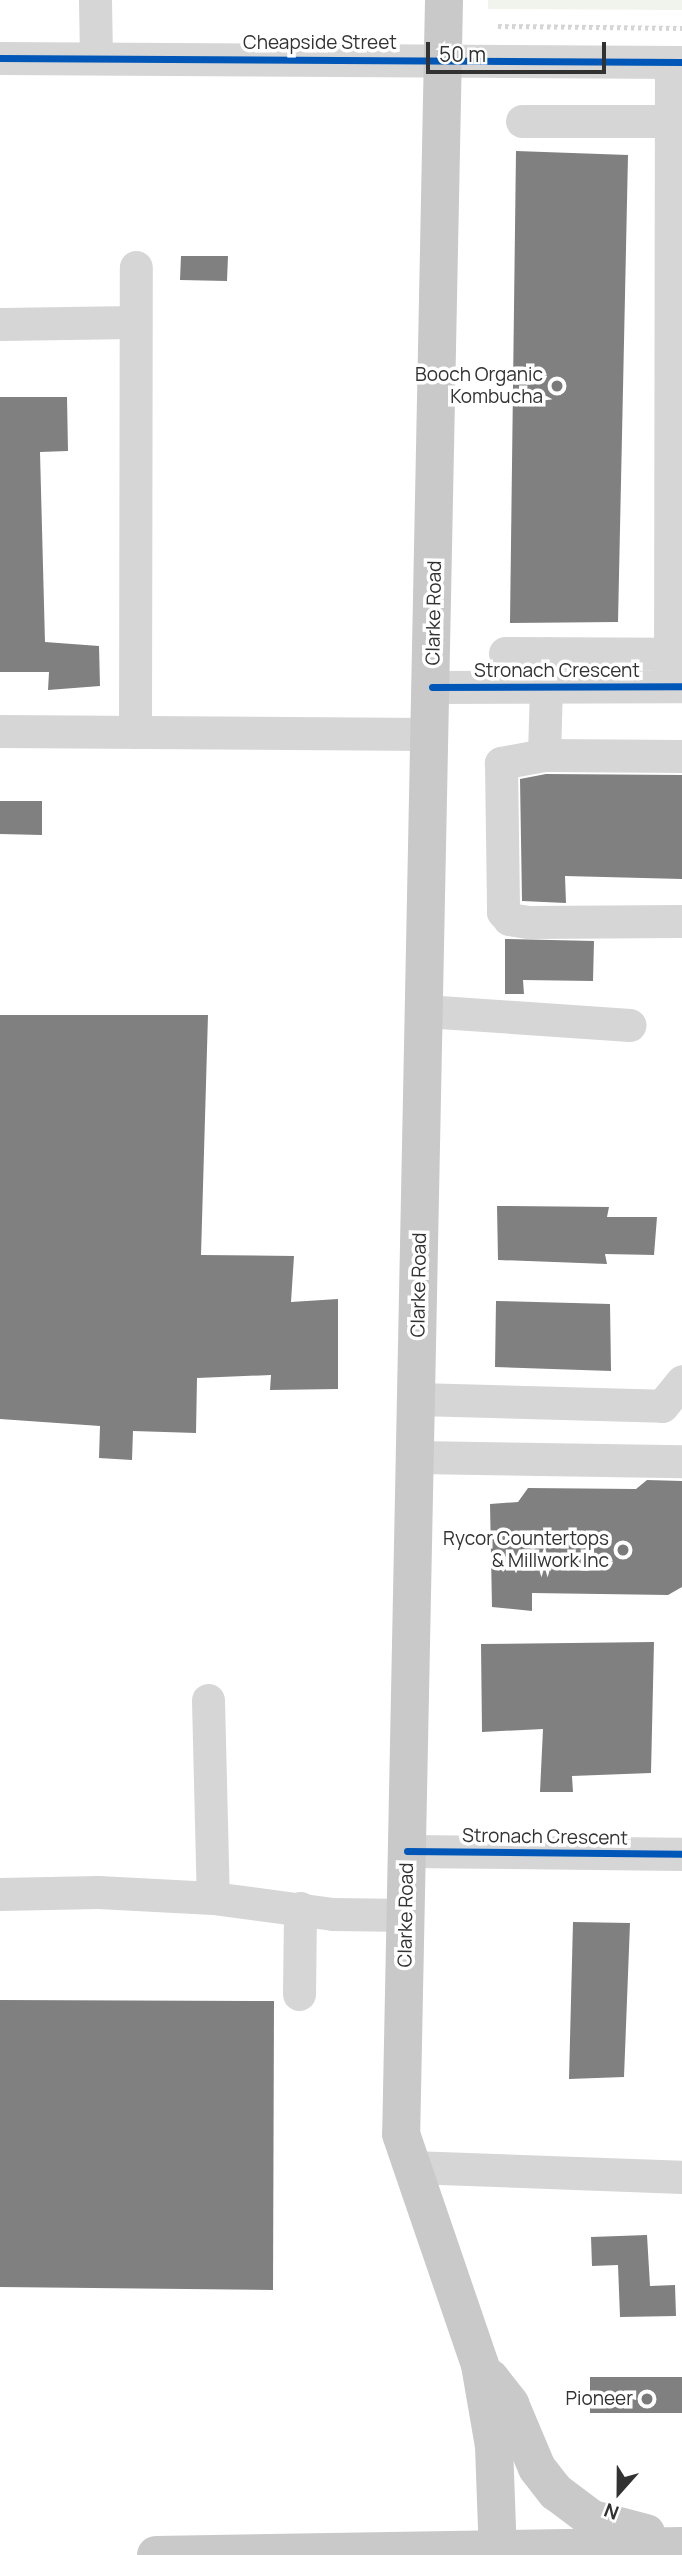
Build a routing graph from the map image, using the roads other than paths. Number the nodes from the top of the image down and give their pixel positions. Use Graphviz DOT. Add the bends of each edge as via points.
graph roads {
  1 [pos="95,0"];
  2 [pos="444,0"];
  3 [pos="0,58"];
  4 [pos="96,58"];
  5 [pos="443,59"];
  6 [pos="677,62"];
  7 [pos="522,121"];
  8 [pos="671,121"];
  9 [pos="676,174"];
  10 [pos="136,267"];
  11 [pos="134,322"];
  12 [pos="0,324"];
  13 [pos="505,653"];
  14 [pos="547,653"];
  15 [pos="670,654"];
  16 [pos="676,686"];
  17 [pos="432,687"];
  18 [pos="547,687"];
  19 [pos="0,731"];
  20 [pos="135,732"];
  21 [pos="431,734"];
  22 [pos="544,755"];
  23 [pos="682,756"];
  24 [pos="682,921"];
  25 [pos="425,1011"];
  26 [pos="630,1025"];
  27 [pos="682,1381"];
  28 [pos="417,1399"];
  29 [pos="415,1457"];
  30 [pos="682,1461"];
  31 [pos="208,1700"];
  32 [pos="407,1852"];
  33 [pos="682,1854"];
  34 [pos="0,1894"];
  35 [pos="213,1898"];
  36 [pos="300,1908"];
  37 [pos="406,1915"];
  38 [pos="299,1994"];
  39 [pos="412,2167"];
  40 [pos="682,2177"];
  41 [pos="480,2365"];
  42 [pos="682,2546"];
  43 [pos="498,2552"];
  44 [pos="357,2554"];
  45 [pos="156,2555"];
  1 -- 4 [label="street"];
  2 -- 5 [label="main road, Clarke Road"];
  3 -- 4 [label="street, Cheapside Street"];
  4 -- 5 [label="street, Cheapside Street"];
  5 -- 6 [label="street, Cheapside Street"];
  5 -- 17 [label="main road, Clarke Road"];
  6 -- 8 [label="street"];
  7 -- 8 [label="street"];
  8 -- 9 [label="street"];
  9 -- 15 [label="street"];
  10 -- 11 [label="street"];
  11 -- 12 [label="street"];
  11 -- 20 [label="street"];
  13 -- 14 [label="street"];
  14 -- 15 [label="street"];
  14 -- 18 [label="street"];
  15 -- 16 [label="street"];
  16 -- 18 [label="street, Stronach Crescent"];
  17 -- 18 [label="street, Stronach Crescent"];
  17 -- 21 [label="main road, Clarke Road"];
  18 -- 22 [label="street"];
  19 -- 20 [label="street"];
  20 -- 21 [label="street"];
  21 -- 25 [label="main road, Clarke Road"];
  22 -- 23 [label="street"];
  22 -- 24 [label="street" via="501,763 503,912 509,919 529,922"];
  25 -- 26 [label="street"];
  25 -- 28 [label="main road, Clarke Road"];
  27 -- 28 [label="street" via="662,1406"];
  28 -- 29 [label="main road, Clarke Road"];
  29 -- 30 [label="street"];
  29 -- 32 [label="main road, Clarke Road"];
  31 -- 35 [label="street"];
  32 -- 33 [label="street, Stronach Crescent"];
  32 -- 37 [label="main road, Clarke Road"];
  34 -- 35 [label="street" via="98,1892"];
  35 -- 36 [label="street"];
  36 -- 37 [label="street" via="334,1914"];
  36 -- 38 [label="street"];
  37 -- 39 [label="main road, Clarke Road" via="401,2134"];
  39 -- 40 [label="street"];
  39 -- 41 [label="main road, Clarke Road"];
  41 -- 42 [label="main road" via="510,2404 537,2468 556,2492 592,2519"];
  41 -- 43 [label="main road, Clarke Road" via="494,2446"];
  42 -- 43 [label="main road"];
  43 -- 44 [label="main road"];
  44 -- 45 [label="main road"];
}
